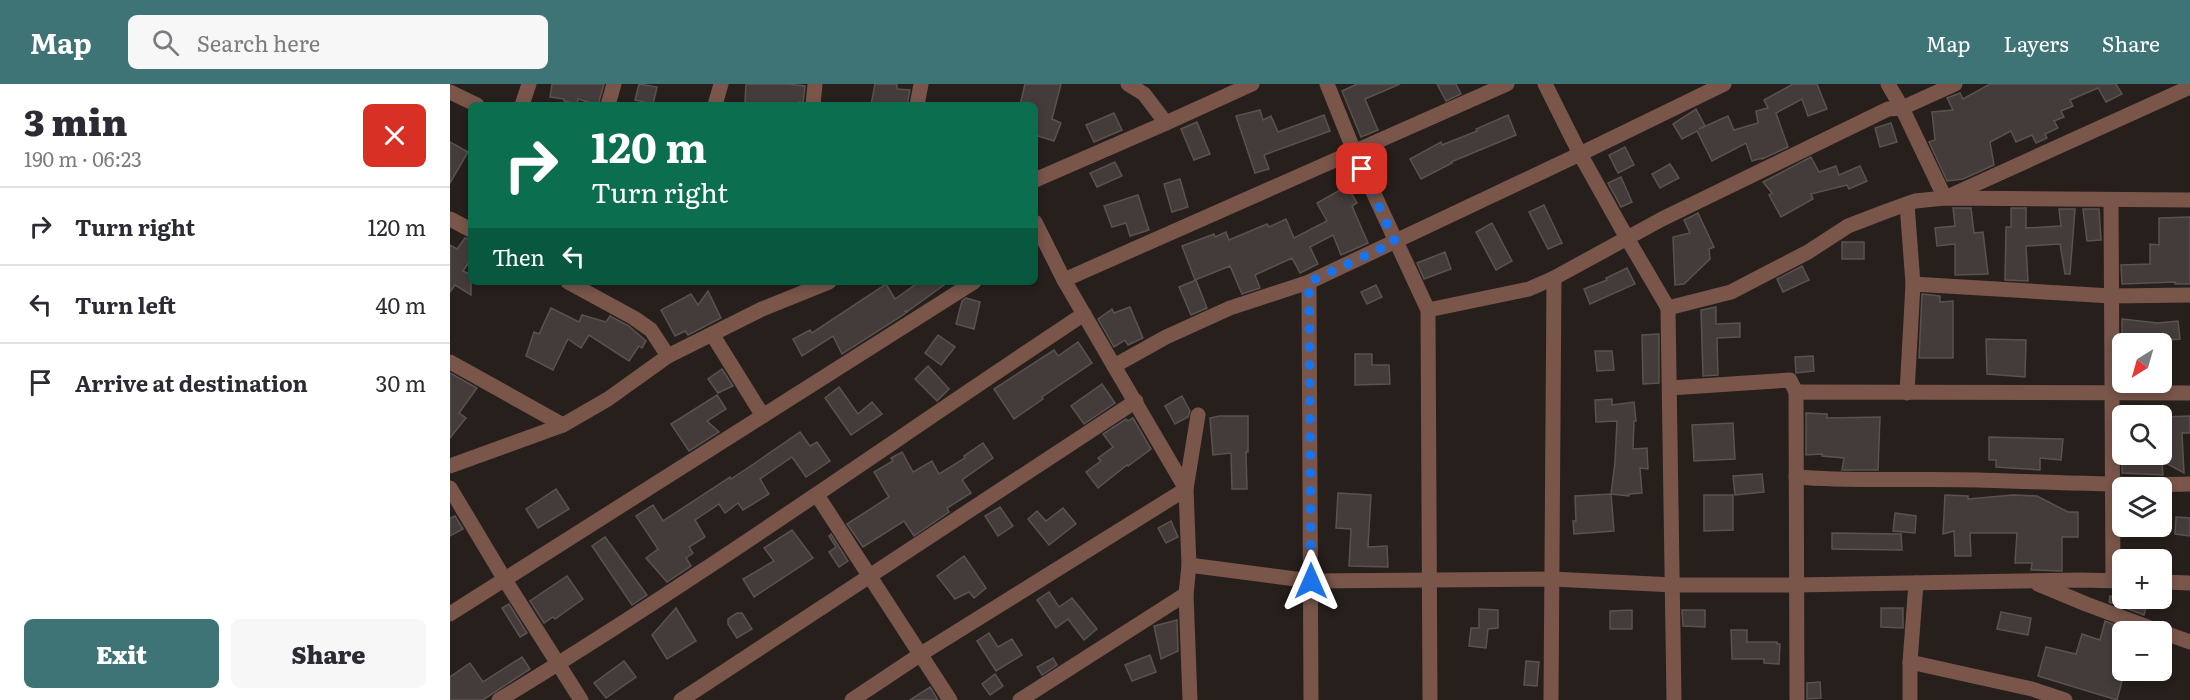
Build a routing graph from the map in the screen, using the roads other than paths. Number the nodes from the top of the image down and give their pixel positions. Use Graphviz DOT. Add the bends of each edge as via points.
graph roads {
  1 [pos="529,84"];
  2 [pos="615,84"];
  3 [pos="721,84"];
  4 [pos="815,84"];
  5 [pos="921,84"];
  6 [pos="1128,84"];
  7 [pos="1252,84"];
  8 [pos="1327,84"];
  9 [pos="1507,84"];
  10 [pos="1545,84"];
  11 [pos="1724,84"];
  12 [pos="1888,84"];
  13 [pos="1955,84"];
  14 [pos="2190,87"];
  15 [pos="450,92"];
  16 [pos="471,102"];
  17 [pos="523,102"];
  18 [pos="609,102"];
  19 [pos="716,102"];
  20 [pos="813,102"];
  21 [pos="918,102"];
  22 [pos="1902,108"];
  23 [pos="1167,123"];
  24 [pos="1354,151"];
  25 [pos="1580,154"];
  26 [pos="1038,179"];
  27 [pos="1945,198"];
  28 [pos="2111,200"];
  29 [pos="2190,200"];
  30 [pos="1907,204"];
  31 [pos="450,219"];
  32 [pos="468,228"];
  33 [pos="1626,238"];
  34 [pos="1039,241"];
  35 [pos="1395,242"];
  36 [pos="1554,278"];
  37 [pos="1064,280"];
  38 [pos="1309,282"];
  39 [pos="1913,284"];
  40 [pos="574,285"];
  41 [pos="822,285"];
  42 [pos="969,285"];
  43 [pos="2190,295"];
  44 [pos="2111,296"];
  45 [pos="1668,308"];
  46 [pos="1428,309"];
  47 [pos="1084,314"];
  48 [pos="712,334"];
  49 [pos="668,356"];
  50 [pos="450,362"];
  51 [pos="1113,366"];
  52 [pos="1670,388"];
  53 [pos="1796,392"];
  54 [pos="1907,393"];
  55 [pos="2112,393"];
  56 [pos="2172,393"];
  57 [pos="2190,393"];
  58 [pos="1136,401"];
  59 [pos="1197,415"];
  60 [pos="763,416"];
  61 [pos="563,425"];
  62 [pos="450,466"];
  63 [pos="1796,477"];
  64 [pos="2112,477"];
  65 [pos="2172,484"];
  66 [pos="2190,484"];
  67 [pos="2112,485"];
  68 [pos="450,488"];
  69 [pos="1186,489"];
  70 [pos="817,495"];
  71 [pos="1189,565"];
  72 [pos="869,576"];
  73 [pos="1552,579"];
  74 [pos="505,580"];
  75 [pos="1429,580"];
  76 [pos="1311,581"];
  77 [pos="2032,581"];
  78 [pos="2112,581"];
  79 [pos="2172,582"];
  80 [pos="1916,583"];
  81 [pos="2190,583"];
  82 [pos="1674,585"];
  83 [pos="1796,585"];
  84 [pos="1186,594"];
  85 [pos="450,614"];
  86 [pos="2132,621"];
  87 [pos="2172,636"];
  88 [pos="2190,642"];
  89 [pos="921,654"];
  90 [pos="1910,662"];
  91 [pos="560,663"];
  92 [pos="499,700"];
  93 [pos="581,700"];
  94 [pos="681,700"];
  95 [pos="852,700"];
  96 [pos="950,700"];
  97 [pos="1020,700"];
  98 [pos="1190,700"];
  99 [pos="1311,700"];
  100 [pos="1430,700"];
  101 [pos="1551,700"];
  102 [pos="1674,700"];
  103 [pos="1797,700"];
  104 [pos="1910,700"];
  105 [pos="2065,700"];
  1 -- 17 [label="street"];
  2 -- 18 [label="street"];
  3 -- 19 [label="street"];
  4 -- 20 [label="street"];
  5 -- 21 [label="street"];
  6 -- 23 [label="street" via="1144,94"];
  7 -- 23 [label="street"];
  8 -- 24 [label="street"];
  9 -- 24 [label="street"];
  10 -- 25 [label="street"];
  11 -- 25 [label="street"];
  12 -- 22 [label="street"];
  13 -- 22 [label="street"];
  14 -- 27 [label="street"];
  15 -- 16 [label="street"];
  22 -- 27 [label="street"];
  22 -- 33 [label="street" via="1888,109"];
  23 -- 26 [label="street"];
  24 -- 35 [label="street"];
  24 -- 37 [label="street"];
  25 -- 33 [label="street"];
  25 -- 35 [label="street"];
  27 -- 28 [label="street"];
  27 -- 30 [label="street"];
  28 -- 29 [label="street"];
  28 -- 44 [label="street"];
  30 -- 39 [label="street"];
  30 -- 45 [label="street" via="1848,226 1731,292"];
  31 -- 32 [label="street"];
  33 -- 36 [label="street"];
  33 -- 45 [label="street"];
  34 -- 37 [label="street"];
  35 -- 38 [label="street"];
  35 -- 46 [label="street"];
  36 -- 46 [label="street" via="1529,290"];
  36 -- 73 [label="street"];
  37 -- 47 [label="street"];
  38 -- 51 [label="street" via="1230,308"];
  38 -- 76 [label="street"];
  39 -- 44 [label="street"];
  39 -- 54 [label="street"];
  40 -- 49 [label="street" via="651,330"];
  41 -- 48 [label="street"];
  42 -- 60 [label="street"];
  43 -- 44 [label="street"];
  44 -- 55 [label="street"];
  45 -- 52 [label="street"];
  46 -- 75 [label="street"];
  47 -- 51 [label="street"];
  47 -- 70 [label="street"];
  48 -- 49 [label="street"];
  48 -- 60 [label="street"];
  49 -- 61 [label="street"];
  50 -- 61 [label="street"];
  51 -- 58 [label="street"];
  52 -- 53 [label="street" via="1790,381"];
  52 -- 82 [label="street"];
  53 -- 54 [label="street"];
  53 -- 63 [label="street"];
  54 -- 55 [label="street"];
  55 -- 64 [label="street"];
  56 -- 57 [label="street"];
  58 -- 69 [label="street"];
  58 -- 72 [label="street"];
  59 -- 69 [label="street"];
  60 -- 74 [label="street"];
  61 -- 62 [label="street"];
  63 -- 67 [label="street"];
  63 -- 83 [label="street"];
  65 -- 66 [label="street"];
  68 -- 74 [label="street"];
  69 -- 71 [label="street"];
  69 -- 89 [label="street"];
  70 -- 72 [label="street"];
  70 -- 91 [label="street"];
  71 -- 76 [label="street"];
  71 -- 84 [label="street"];
  72 -- 89 [label="street"];
  72 -- 94 [label="street"];
  73 -- 75 [label="street"];
  73 -- 82 [label="street"];
  73 -- 101 [label="street"];
  74 -- 85 [label="street"];
  74 -- 91 [label="street"];
  75 -- 76 [label="street"];
  75 -- 100 [label="street"];
  76 -- 99 [label="street"];
  77 -- 78 [label="street"];
  77 -- 80 [label="street"];
  77 -- 86 [label="street"];
  79 -- 81 [label="street"];
  80 -- 83 [label="street"];
  80 -- 90 [label="street"];
  82 -- 83 [label="street"];
  82 -- 102 [label="street"];
  83 -- 103 [label="street"];
  84 -- 97 [label="street"];
  84 -- 98 [label="street"];
  87 -- 88 [label="street"];
  89 -- 95 [label="street"];
  89 -- 96 [label="street"];
  90 -- 104 [label="street"];
  90 -- 105 [label="street"];
  91 -- 92 [label="street"];
  91 -- 93 [label="street"];
}
